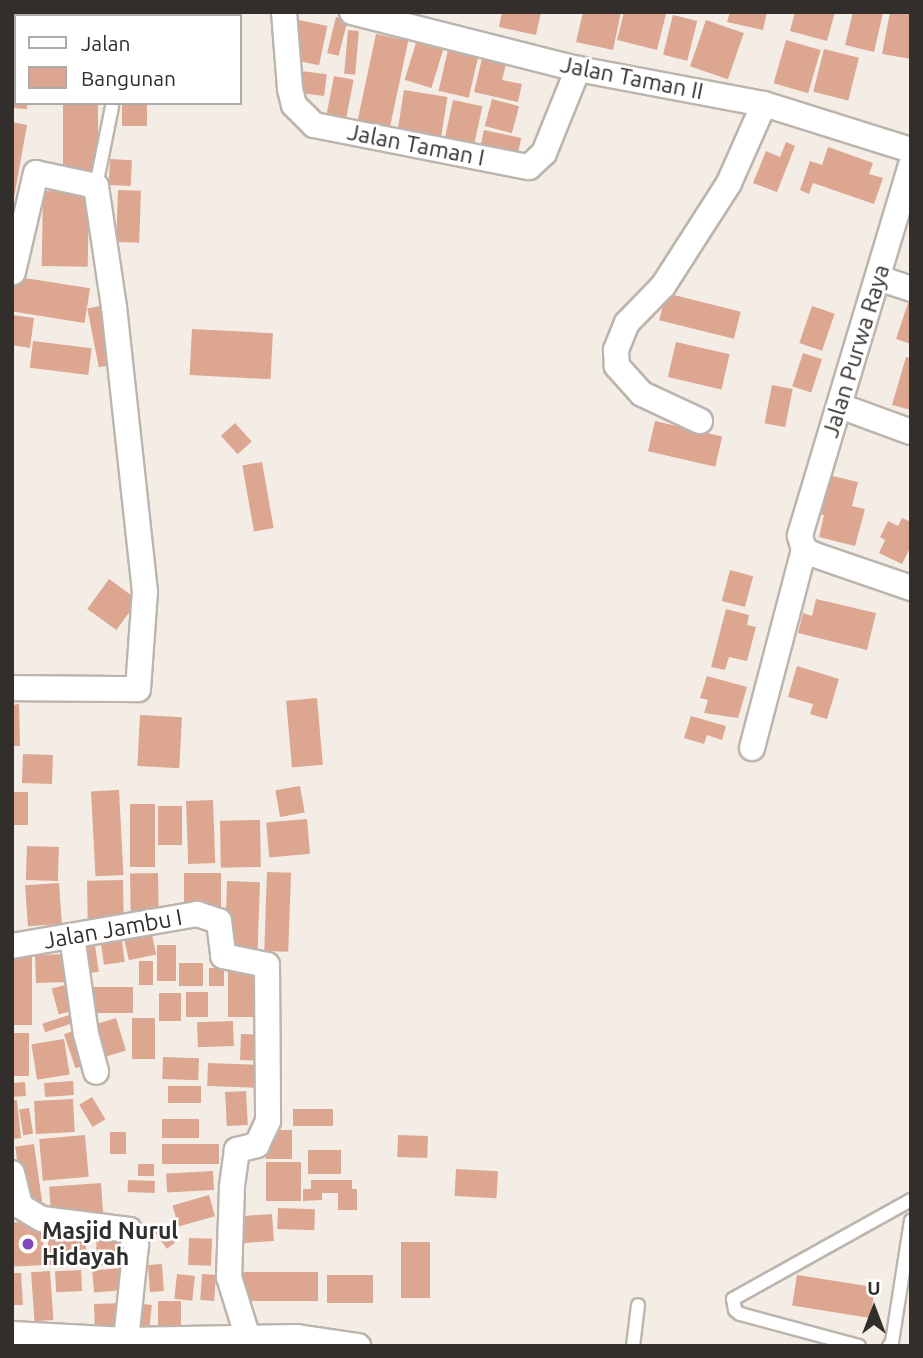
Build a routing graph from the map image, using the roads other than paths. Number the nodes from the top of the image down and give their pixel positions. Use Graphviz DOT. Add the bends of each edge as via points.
graph roads {
  1 [pos="284,12"];
  2 [pos="352,12"];
  3 [pos="408,19"];
  4 [pos="578,69"];
  5 [pos="764,104"];
  6 [pos="112,107"];
  7 [pos="911,150"];
  8 [pos="911,165"];
  9 [pos="96,186"];
  10 [pos="20,205"];
  11 [pos="13,272"];
  12 [pos="878,278"];
  13 [pos="911,289"];
  14 [pos="840,406"];
  15 [pos="700,421"];
  16 [pos="911,432"];
  17 [pos="802,543"];
  18 [pos="911,588"];
  19 [pos="12,688"];
  20 [pos="752,748"];
  21 [pos="72,936"];
  22 [pos="12,946"];
  23 [pos="96,1072"];
  24 [pos="12,1173"];
  25 [pos="911,1200"];
  26 [pos="911,1220"];
  27 [pos="638,1305"];
  28 [pos="12,1334"];
  29 [pos="126,1340"];
  30 [pos="70,1342"];
  31 [pos="248,1342"];
  32 [pos="358,1346"];
  33 [pos="633,1346"];
  34 [pos="859,1346"];
  35 [pos="889,1346"];
  1 -- 4 [label="street, Jalan Taman I" via="294,105 314,125 529,167 544,153"];
  2 -- 3 [label="street, Jalan Taman II"];
  3 -- 4 [label="street, Jalan Taman II"];
  4 -- 5 [label="street, Jalan Taman II"];
  5 -- 7 [label="street, Jalan Taman II"];
  5 -- 15 [label="street" via="729,183 663,286 626,323 616,350 617,366 642,394"];
  6 -- 9 [label="lane"];
  8 -- 12 [label="street, Jalan Purwa Raya"];
  9 -- 10 [label="street" via="36,173"];
  9 -- 19 [label="street" via="145,592 138,688"];
  10 -- 11 [label="street"];
  12 -- 13 [label="street"];
  12 -- 14 [label="street, Jalan Purwa Raya"];
  14 -- 16 [label="street"];
  14 -- 17 [label="street, Jalan Purwa Raya"];
  17 -- 18 [label="street"];
  17 -- 20 [label="street, Jalan Purwa Raya"];
  21 -- 22 [label="street, Jalan Jambu I"];
  21 -- 23 [label="street"];
  21 -- 31 [label="street, Jalan Jambu I" via="197,914 219,921 223,956 267,965 268,1121 257,1145 237,1150 232,1187 229,1277"];
  24 -- 29 [label="street" via="20,1206 42,1219 129,1230 136,1245"];
  25 -- 34 [label="lane" via="733,1299 740,1314"];
  26 -- 35 [label="lane"];
  27 -- 33 [label="lane"];
  28 -- 30 [label="street"];
  29 -- 30 [label="street"];
  29 -- 31 [label="street"];
  31 -- 32 [label="street" via="297,1337"];
}
